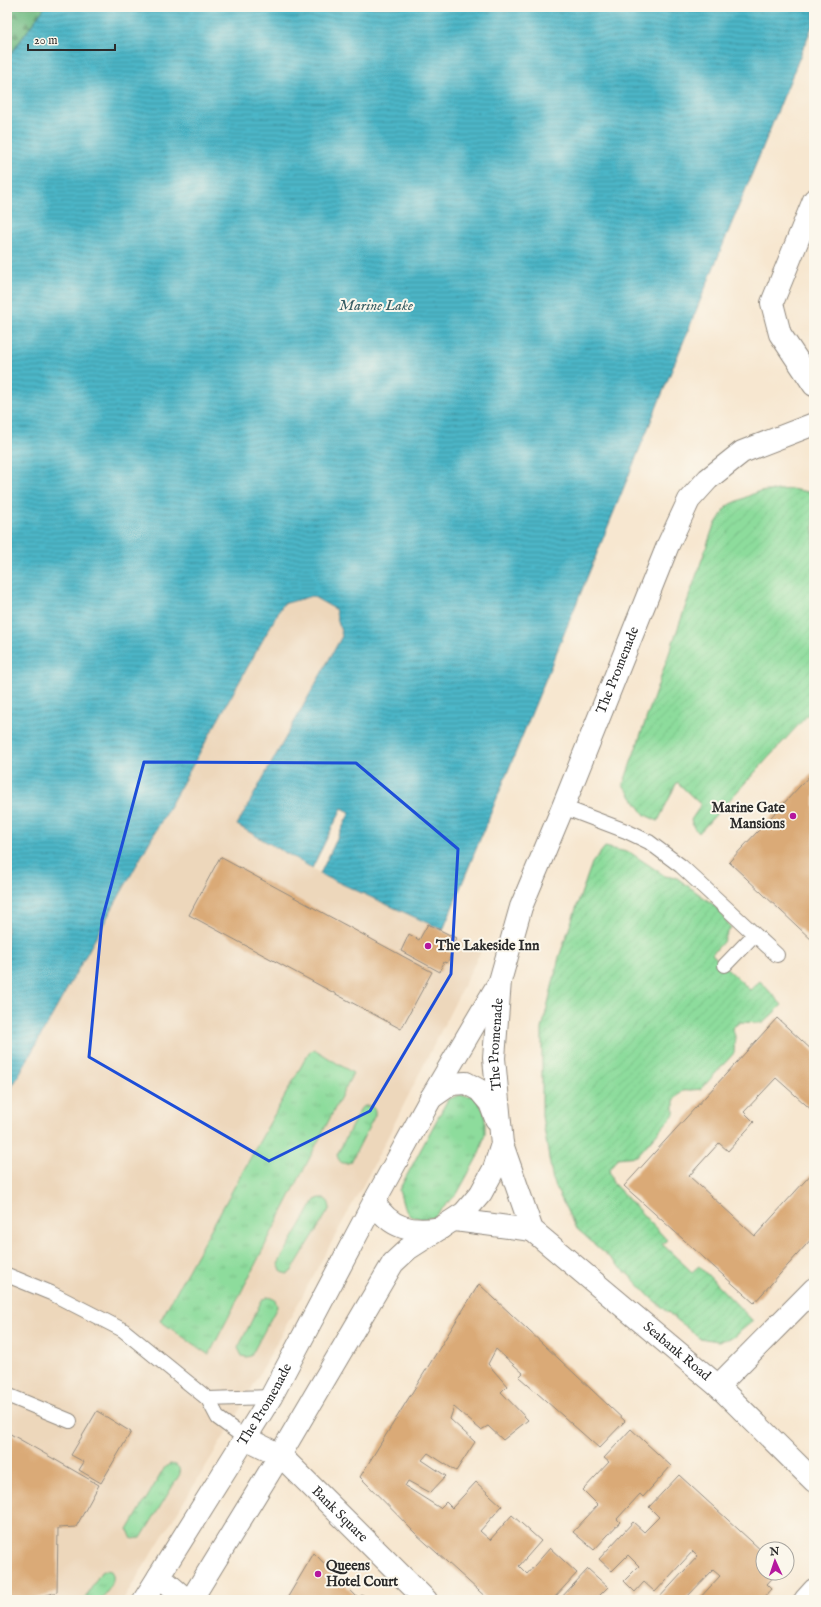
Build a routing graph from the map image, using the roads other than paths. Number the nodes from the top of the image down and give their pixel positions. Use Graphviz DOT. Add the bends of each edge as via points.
graph roads {
  1 [pos="814,200"];
  2 [pos="814,385"];
  3 [pos="814,424"];
  4 [pos="563,807"];
  5 [pos="754,935"];
  6 [pos="777,955"];
  7 [pos="725,965"];
  8 [pos="500,981"];
  9 [pos="431,1098"];
  10 [pos="501,1138"];
  11 [pos="374,1202"];
  12 [pos="449,1224"];
  13 [pos="532,1230"];
  14 [pos="7,1275"];
  15 [pos="814,1289"];
  16 [pos="718,1386"];
  17 [pos="7,1395"];
  18 [pos="271,1397"];
  19 [pos="208,1399"];
  20 [pos="70,1421"];
  21 [pos="245,1438"];
  22 [pos="280,1455"];
  23 [pos="814,1481"];
  24 [pos="159,1576"];
  25 [pos="814,1590"];
  26 [pos="144,1600"];
  27 [pos="187,1600"];
  28 [pos="191,1600"];
  29 [pos="426,1600"];
  30 [pos="805,1600"];
  1 -- 2 [label="main road" via="772,303 780,334"];
  3 -- 4 [label="main road, The Promenade" via="742,452 708,479 689,500 668,545"];
  4 -- 5 [label="lane" via="649,842 681,866"];
  4 -- 8 [label="main road, The Promenade" via="522,907"];
  5 -- 6 [label="lane"];
  5 -- 7 [label="lane"];
  8 -- 9 [label="main road, The Promenade"];
  8 -- 10 [label="main road, The Promenade" via="494,1058"];
  9 -- 10 [label="main road, The Promenade" via="451,1084 466,1083 479,1090 490,1103"];
  9 -- 11 [label="main road, The Promenade"];
  10 -- 12 [label="main road, The Promenade" via="494,1169 482,1193 464,1213"];
  10 -- 13 [label="main road"];
  11 -- 12 [label="main road" via="386,1218 396,1225 424,1231"];
  11 -- 18 [label="main road, The Promenade"];
  12 -- 13 [label="main road"];
  12 -- 22 [label="main road, The Promenade" via="408,1249 393,1263"];
  13 -- 16 [label="main road, Seabank Road"];
  14 -- 19 [label="lane" via="51,1293 123,1330"];
  15 -- 16 [label="main road"];
  16 -- 23 [label="main road, Seabank Road"];
  17 -- 20 [label="lane"];
  18 -- 19 [label="lane"];
  18 -- 21 [label="main road, The Promenade"];
  19 -- 21 [label="lane" via="218,1418"];
  21 -- 22 [label="main road, Bank Square"];
  21 -- 24 [label="main road, The Promenade"];
  22 -- 28 [label="main road, The Promenade"];
  22 -- 29 [label="main road, Bank Square"];
  24 -- 26 [label="main road, The Promenade"];
  24 -- 27 [label="main road"];
  25 -- 30 [label="main road"];
}
